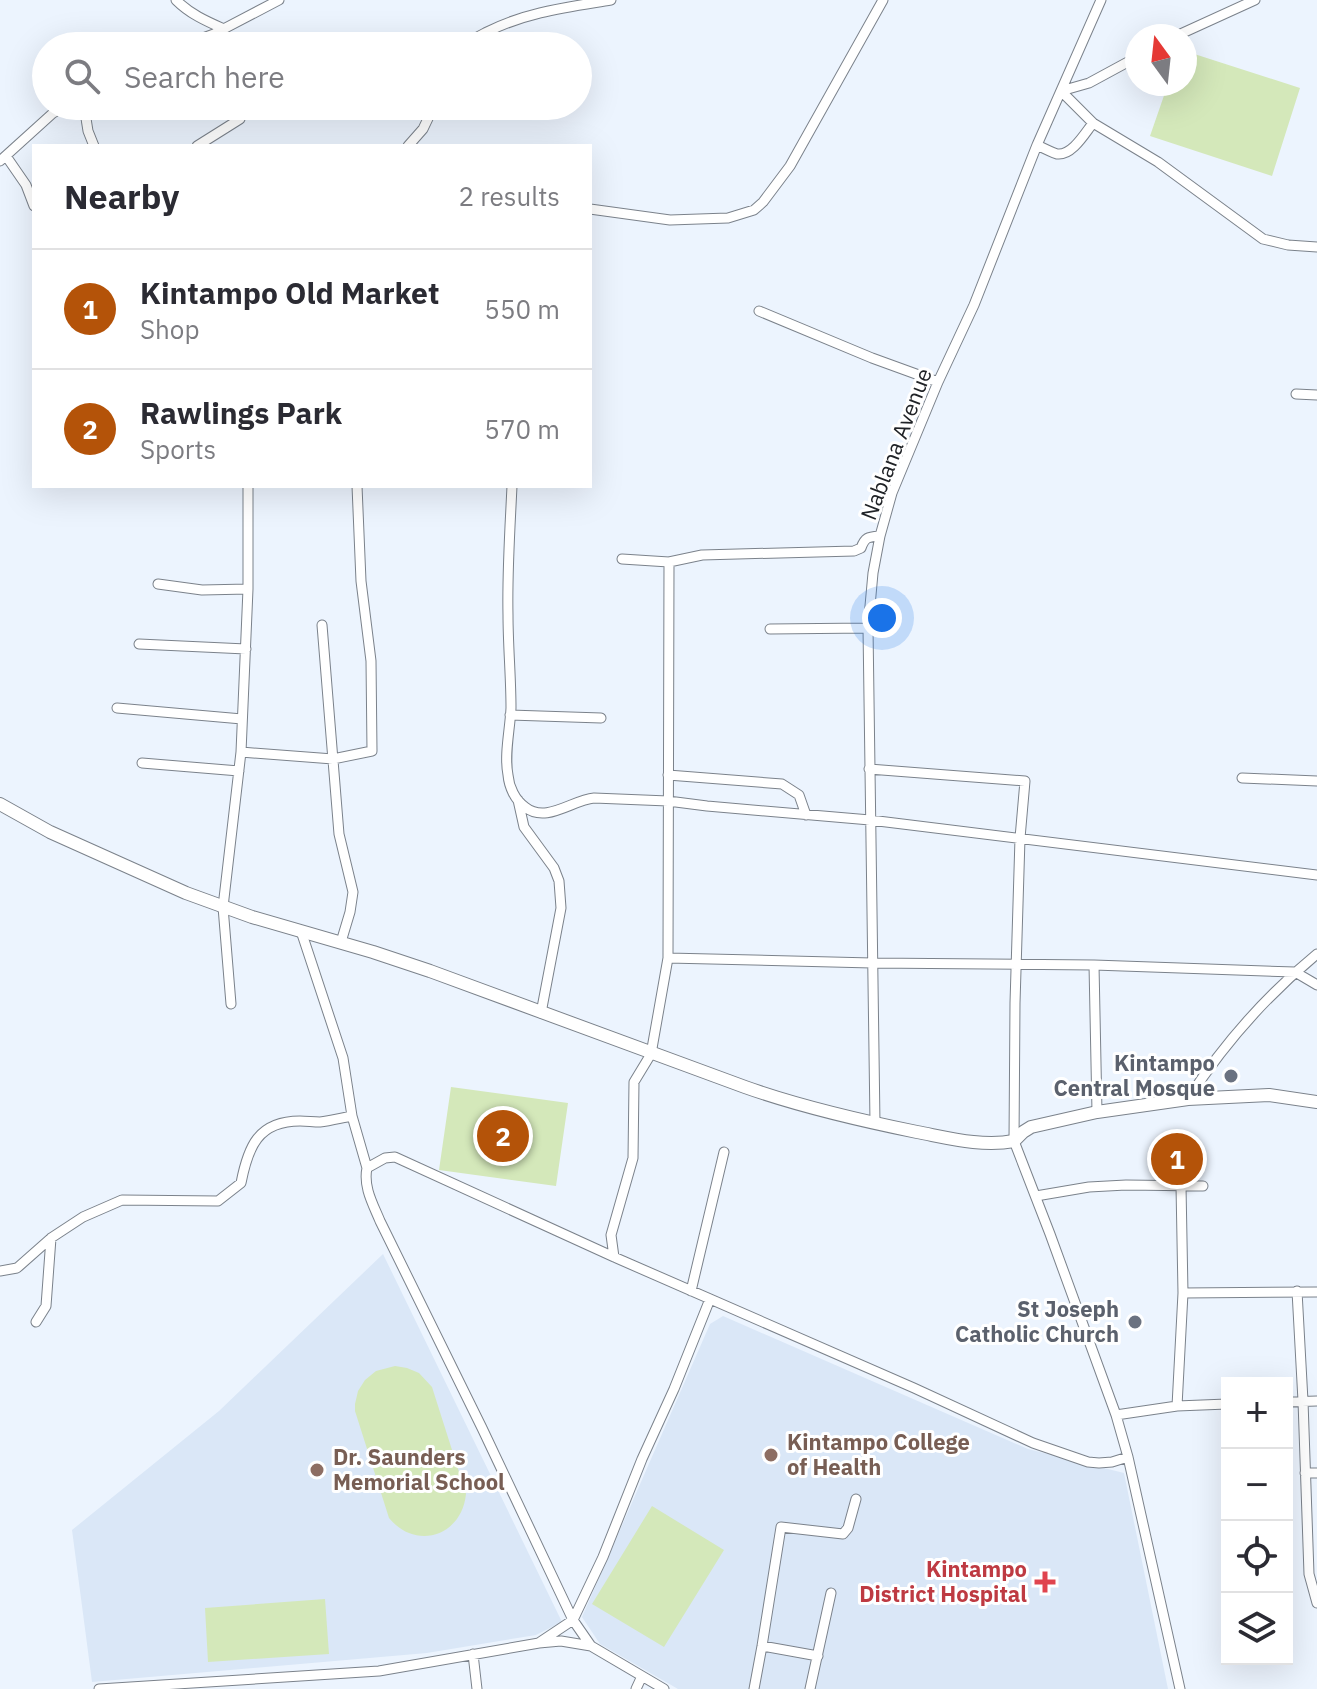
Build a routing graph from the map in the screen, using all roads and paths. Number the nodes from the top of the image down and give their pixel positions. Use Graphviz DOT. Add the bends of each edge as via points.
graph roads {
  1 [pos="176,0"];
  2 [pos="279,0"];
  3 [pos="611,0"];
  4 [pos="883,0"];
  5 [pos="1101,0"];
  6 [pos="1255,0"];
  7 [pos="1197,26"];
  8 [pos="224,29"];
  9 [pos="216,32"];
  10 [pos="487,32"];
  11 [pos="1125,64"];
  12 [pos="1061,91"];
  13 [pos="46,120"];
  14 [pos="86,120"];
  15 [pos="238,120"];
  16 [pos="427,120"];
  17 [pos="1093,123"];
  18 [pos="93,144"];
  19 [pos="200,144"];
  20 [pos="410,144"];
  21 [pos="1037,145"];
  22 [pos="3,158"];
  23 [pos="32,201"];
  24 [pos="592,209"];
  25 [pos="1317,247"];
  26 [pos="759,311"];
  27 [pos="938,382"];
  28 [pos="1296,394"];
  29 [pos="1317,395"];
  30 [pos="248,488"];
  31 [pos="357,488"];
  32 [pos="512,488"];
  33 [pos="880,536"];
  34 [pos="622,559"];
  35 [pos="669,562"];
  36 [pos="158,584"];
  37 [pos="248,589"];
  38 [pos="322,625"];
  39 [pos="868,628"];
  40 [pos="770,629"];
  41 [pos="139,644"];
  42 [pos="246,649"];
  43 [pos="117,708"];
  44 [pos="510,715"];
  45 [pos="601,718"];
  46 [pos="242,719"];
  47 [pos="241,752"];
  48 [pos="333,759"];
  49 [pos="142,763"];
  50 [pos="869,769"];
  51 [pos="239,771"];
  52 [pos="668,775"];
  53 [pos="1242,778"];
  54 [pos="1317,781"];
  55 [pos="518,800"];
  56 [pos="668,801"];
  57 [pos="0,804"];
  58 [pos="806,815"];
  59 [pos="870,820"];
  60 [pos="1020,838"];
  61 [pos="1317,875"];
  62 [pos="223,907"];
  63 [pos="301,931"];
  64 [pos="341,942"];
  65 [pos="1317,954"];
  66 [pos="668,958"];
  67 [pos="872,963"];
  68 [pos="1017,965"];
  69 [pos="1094,965"];
  70 [pos="1295,972"];
  71 [pos="1317,985"];
  72 [pos="231,1004"];
  73 [pos="541,1013"];
  74 [pos="651,1054"];
  75 [pos="1188,1099"];
  76 [pos="1317,1102"];
  77 [pos="1097,1112"];
  78 [pos="352,1116"];
  79 [pos="875,1123"];
  80 [pos="1014,1141"];
  81 [pos="724,1152"];
  82 [pos="367,1168"];
  83 [pos="1181,1186"];
  84 [pos="1203,1186"];
  85 [pos="1036,1196"];
  86 [pos="51,1238"];
  87 [pos="614,1257"];
  88 [pos="0,1271"];
  89 [pos="691,1291"];
  90 [pos="1297,1291"];
  91 [pos="1317,1292"];
  92 [pos="1183,1293"];
  93 [pos="710,1299"];
  94 [pos="36,1322"];
  95 [pos="1303,1401"];
  96 [pos="1317,1401"];
  97 [pos="1293,1402"];
  98 [pos="1221,1404"];
  99 [pos="1177,1406"];
  100 [pos="1116,1415"];
  101 [pos="1128,1457"];
  102 [pos="1305,1473"];
  103 [pos="1317,1473"];
  104 [pos="856,1499"];
  105 [pos="831,1593"];
  106 [pos="1317,1603"];
  107 [pos="573,1620"];
  108 [pos="539,1643"];
  109 [pos="591,1646"];
  110 [pos="762,1646"];
  111 [pos="473,1654"];
  112 [pos="818,1656"];
  113 [pos="642,1676"];
  114 [pos="246,1684"];
  115 [pos="192,1686"];
  116 [pos="99,1689"];
  117 [pos="477,1689"];
  118 [pos="636,1689"];
  119 [pos="664,1689"];
  120 [pos="754,1689"];
  121 [pos="810,1689"];
  122 [pos="1180,1689"];
  1 -- 8 [label="street"];
  2 -- 8 [label="street"];
  3 -- 10 [label="street" via="537,12"];
  4 -- 24 [label="street" via="790,166 754,210 728,218 670,220"];
  5 -- 12 [label="street, Nablana Avenue"];
  6 -- 7 [label="street"];
  8 -- 9 [label="street"];
  11 -- 12 [label="street"];
  12 -- 17 [label="street"];
  12 -- 21 [label="street, Nablana Avenue"];
  13 -- 22 [label="street"];
  14 -- 18 [label="street"];
  15 -- 19 [label="street"];
  16 -- 20 [label="street"];
  17 -- 21 [label="street" via="1066,153"];
  17 -- 25 [label="street" via="1158,162 1263,239"];
  21 -- 27 [label="street, Nablana Avenue"];
  22 -- 23 [label="street"];
  26 -- 27 [label="street"];
  27 -- 33 [label="street, Nablana Avenue"];
  28 -- 29 [label="street"];
  30 -- 37 [label="street"];
  31 -- 48 [label="street" via="371,661 372,751"];
  32 -- 44 [label="street"];
  33 -- 35 [label="street" via="867,537 854,551 702,555"];
  33 -- 39 [label="street, Nablana Avenue"];
  34 -- 35 [label="street"];
  35 -- 52 [label="street"];
  36 -- 37 [label="street"];
  37 -- 42 [label="street"];
  38 -- 48 [label="street"];
  39 -- 40 [label="street"];
  39 -- 50 [label="street, Nablana Avenue"];
  41 -- 42 [label="street"];
  42 -- 46 [label="street"];
  43 -- 46 [label="street"];
  44 -- 45 [label="street"];
  44 -- 55 [label="street" via="508,777"];
  46 -- 47 [label="street"];
  47 -- 48 [label="street"];
  47 -- 51 [label="street"];
  48 -- 64 [label="street" via="339,834 353,892"];
  49 -- 51 [label="street"];
  50 -- 59 [label="street, Nablana Avenue"];
  50 -- 60 [label="street" via="1025,781"];
  51 -- 62 [label="street"];
  52 -- 56 [label="street"];
  52 -- 58 [label="street" via="782,784 799,795"];
  53 -- 54 [label="street"];
  55 -- 56 [label="street" via="542,814 594,798"];
  55 -- 73 [label="street" via="524,827 554,868 561,893"];
  56 -- 58 [label="street"];
  56 -- 66 [label="street"];
  57 -- 62 [label="main road" via="50,832"];
  58 -- 59 [label="street"];
  59 -- 60 [label="street"];
  59 -- 67 [label="street, Nablana Avenue"];
  60 -- 61 [label="street"];
  60 -- 68 [label="street"];
  62 -- 63 [label="main road"];
  62 -- 72 [label="street"];
  63 -- 64 [label="main road"];
  63 -- 78 [label="street" via="343,1058"];
  64 -- 73 [label="main road"];
  65 -- 70 [label="street"];
  66 -- 67 [label="street"];
  66 -- 74 [label="street"];
  67 -- 68 [label="street"];
  67 -- 79 [label="street, Nablana Avenue"];
  68 -- 69 [label="street"];
  68 -- 80 [label="street"];
  69 -- 70 [label="street"];
  69 -- 77 [label="street"];
  70 -- 71 [label="street"];
  70 -- 75 [label="street" via="1211,1064"];
  73 -- 74 [label="main road"];
  74 -- 79 [label="main road" via="794,1105"];
  74 -- 87 [label="street" via="634,1082 633,1158 611,1235"];
  75 -- 76 [label="main road" via="1269,1095"];
  75 -- 77 [label="main road"];
  77 -- 80 [label="main road" via="1031,1127"];
  78 -- 82 [label="street"];
  78 -- 86 [label="street" via="270,1126 254,1142 241,1183 218,1201 122,1200"];
  79 -- 80 [label="main road" via="986,1144"];
  80 -- 85 [label="street"];
  81 -- 89 [label="street"];
  82 -- 87 [label="street" via="395,1157"];
  82 -- 107 [label="street" via="366,1187 380,1221"];
  83 -- 84 [label="street"];
  83 -- 85 [label="street" via="1089,1187"];
  83 -- 92 [label="street"];
  85 -- 100 [label="street"];
  86 -- 88 [label="street" via="17,1268"];
  86 -- 94 [label="street" via="46,1306"];
  87 -- 89 [label="street"];
  89 -- 93 [label="street"];
  90 -- 91 [label="street"];
  90 -- 92 [label="street"];
  90 -- 95 [label="street"];
  92 -- 99 [label="street"];
  93 -- 101 [label="street" via="1033,1443 1088,1462"];
  93 -- 107 [label="street"];
  95 -- 96 [label="street"];
  95 -- 97 [label="street"];
  95 -- 102 [label="street"];
  98 -- 99 [label="street"];
  99 -- 100 [label="street"];
  100 -- 101 [label="street"];
  101 -- 122 [label="street"];
  102 -- 103 [label="street"];
  102 -- 106 [label="street" via="1309,1574"];
  104 -- 110 [label="street" via="843,1534 781,1527"];
  105 -- 112 [label="street"];
  107 -- 108 [label="street"];
  107 -- 109 [label="street"];
  108 -- 109 [label="street"];
  108 -- 111 [label="street"];
  109 -- 113 [label="street"];
  110 -- 112 [label="street"];
  110 -- 120 [label="street"];
  111 -- 114 [label="street" via="379,1671"];
  111 -- 117 [label="street"];
  112 -- 121 [label="street"];
  113 -- 118 [label="street"];
  113 -- 119 [label="street"];
  114 -- 115 [label="street"];
  115 -- 116 [label="street"];
}
